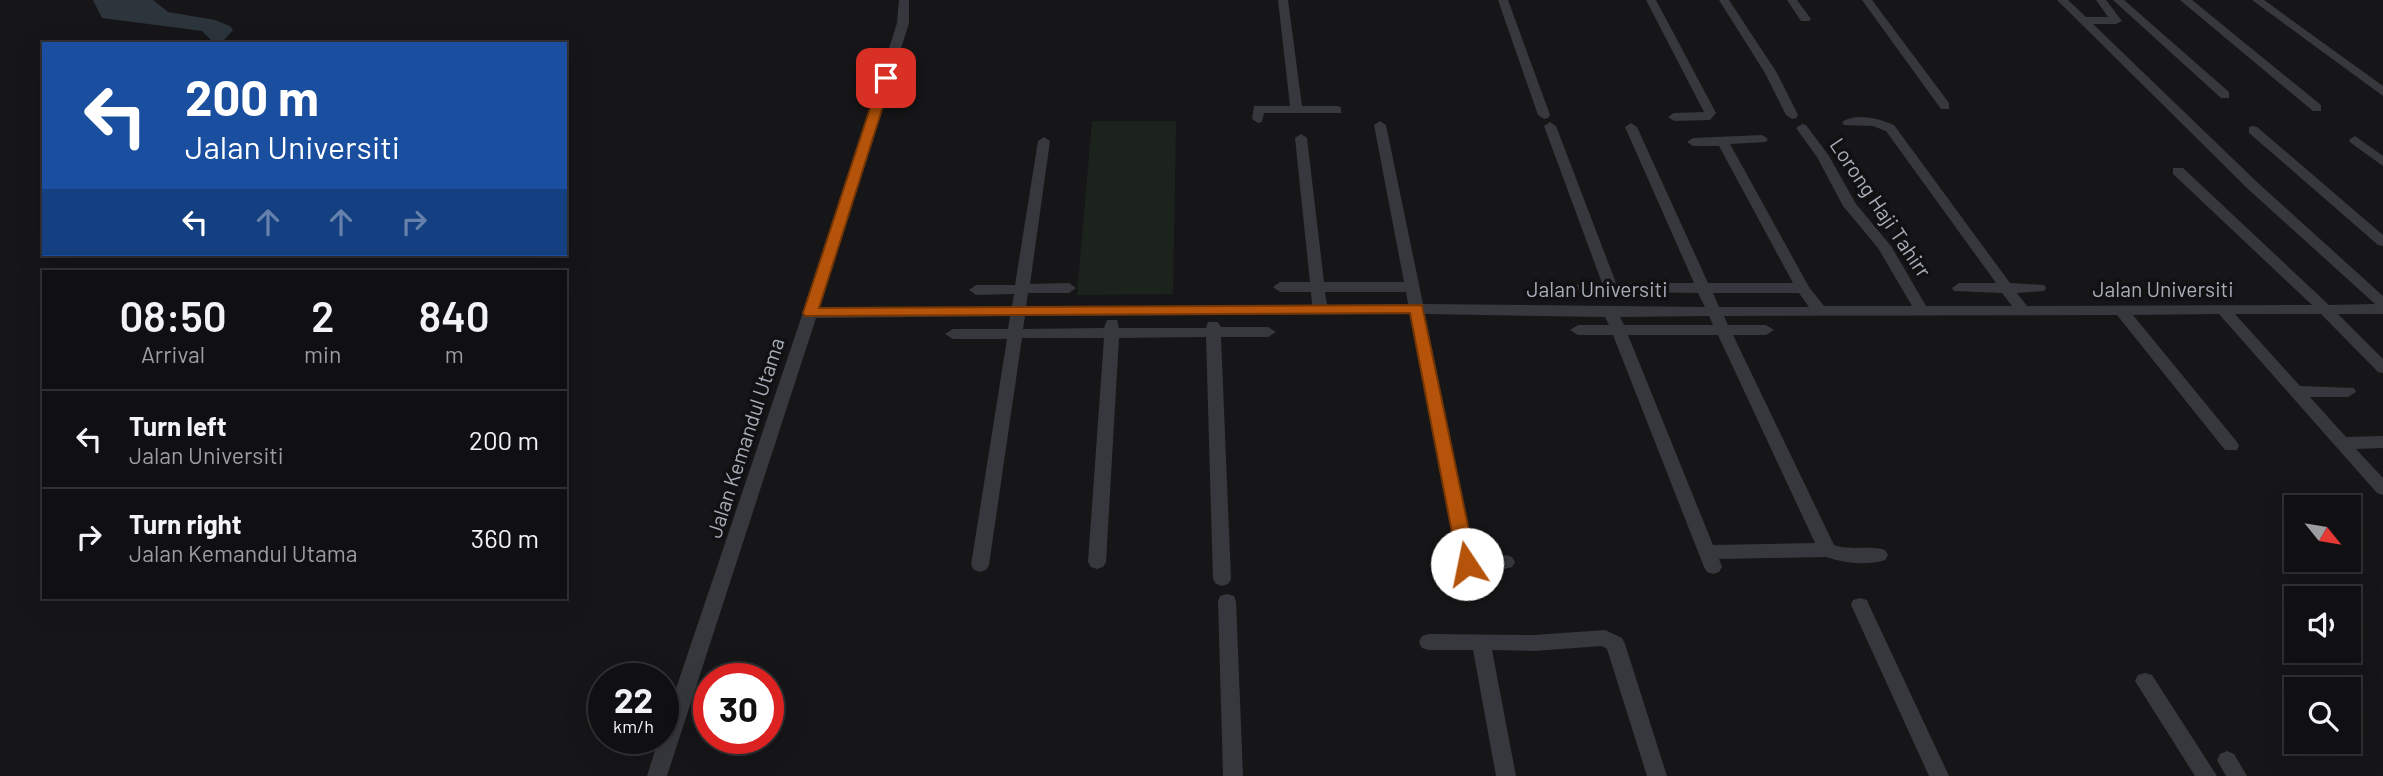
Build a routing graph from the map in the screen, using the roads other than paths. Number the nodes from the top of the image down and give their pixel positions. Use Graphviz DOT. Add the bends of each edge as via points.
graph roads {
  1 [pos="904,0"];
  2 [pos="916,0"];
  3 [pos="1283,0"];
  4 [pos="1503,0"];
  5 [pos="1651,0"];
  6 [pos="1724,0"];
  7 [pos="1792,0"];
  8 [pos="1867,0"];
  9 [pos="2063,0"];
  10 [pos="2101,0"];
  11 [pos="2118,0"];
  12 [pos="2185,0"];
  13 [pos="2257,0"];
  14 [pos="1805,19"];
  15 [pos="2083,20"];
  16 [pos="901,28"];
  17 [pos="2383,92"];
  18 [pos="2225,96"];
  19 [pos="1945,106"];
  20 [pos="2317,108"];
  21 [pos="1296,109"];
  22 [pos="1337,110"];
  23 [pos="1792,115"];
  24 [pos="1674,117"];
  25 [pos="1258,119"];
  26 [pos="1848,122"];
  27 [pos="1380,125"];
  28 [pos="1631,127"];
  29 [pos="1802,128"];
  30 [pos="2253,131"];
  31 [pos="1301,138"];
  32 [pos="1762,139"];
  33 [pos="2355,140"];
  34 [pos="1044,141"];
  35 [pos="1693,142"];
  36 [pos="1723,142"];
  37 [pos="2383,162"];
  38 [pos="2178,171"];
  39 [pos="2383,243"];
  40 [pos="1703,286"];
  41 [pos="1280,287"];
  42 [pos="1318,287"];
  43 [pos="1412,287"];
  44 [pos="1069,288"];
  45 [pos="1579,288"];
  46 [pos="1611,288"];
  47 [pos="1804,288"];
  48 [pos="1959,288"];
  49 [pos="2004,288"];
  50 [pos="2039,288"];
  51 [pos="1021,289"];
  52 [pos="976,290"];
  53 [pos="2383,306"];
  54 [pos="1320,309"];
  55 [pos="1417,309"];
  56 [pos="2326,310"];
  57 [pos="1018,311"];
  58 [pos="1112,311"];
  59 [pos="1714,311"];
  60 [pos="1820,311"];
  61 [pos="1922,311"];
  62 [pos="2023,311"];
  63 [pos="2224,311"];
  64 [pos="1213,312"];
  65 [pos="1611,312"];
  66 [pos="2123,312"];
  67 [pos="810,313"];
  68 [pos="1578,330"];
  69 [pos="1723,330"];
  70 [pos="1766,330"];
  71 [pos="1620,331"];
  72 [pos="1213,332"];
  73 [pos="1268,332"];
  74 [pos="1111,333"];
  75 [pos="953,334"];
  76 [pos="1015,334"];
  77 [pos="2383,368"];
  78 [pos="2294,391"];
  79 [pos="2348,392"];
  80 [pos="2383,442"];
  81 [pos="2342,443"];
  82 [pos="2231,446"];
  83 [pos="2383,489"];
  84 [pos="1830,552"];
  85 [pos="1879,555"];
  86 [pos="1097,562"];
  87 [pos="1506,562"];
  88 [pos="980,565"];
  89 [pos="1222,579"];
  90 [pos="1227,601"];
  91 [pos="1860,605"];
  92 [pos="1429,642"];
  93 [pos="1481,642"];
  94 [pos="2146,681"];
  95 [pos="657,776"];
  96 [pos="1233,776"];
  97 [pos="1506,776"];
  98 [pos="1657,776"];
  99 [pos="1939,776"];
  100 [pos="2207,776"];
  1 -- 16 [label="street"];
  2 -- 16 [label="street"];
  3 -- 21 [label="street"];
  4 -- 46 [label="street"];
  5 -- 24 [label="street" via="1710,113"];
  6 -- 23 [label="street"];
  7 -- 14 [label="street"];
  8 -- 19 [label="street"];
  9 -- 15 [label="street"];
  10 -- 15 [label="street" via="2116,21"];
  11 -- 18 [label="street"];
  12 -- 20 [label="street"];
  13 -- 17 [label="street"];
  15 -- 53 [label="street"];
  16 -- 67 [label="street, Jalan Kemandul Utama"];
  21 -- 22 [label="street"];
  21 -- 25 [label="street" via="1258,110"];
  26 -- 49 [label="street" via="1875,122 1890,128"];
  27 -- 43 [label="street"];
  28 -- 40 [label="street"];
  29 -- 61 [label="street, Lorong Haji Tahirr" via="1850,206 1884,246"];
  30 -- 39 [label="street"];
  31 -- 42 [label="street"];
  32 -- 36 [label="street"];
  33 -- 37 [label="street"];
  34 -- 51 [label="street"];
  35 -- 36 [label="street"];
  36 -- 47 [label="street"];
  38 -- 56 [label="street"];
  40 -- 46 [label="street"];
  40 -- 47 [label="street"];
  40 -- 59 [label="street"];
  41 -- 42 [label="street"];
  42 -- 43 [label="street"];
  42 -- 54 [label="street"];
  43 -- 55 [label="street"];
  44 -- 51 [label="street"];
  45 -- 46 [label="street"];
  47 -- 60 [label="street"];
  48 -- 49 [label="street"];
  49 -- 50 [label="street"];
  49 -- 62 [label="street"];
  51 -- 52 [label="street"];
  51 -- 57 [label="street"];
  53 -- 56 [label="street, Jalan Universiti"];
  54 -- 55 [label="street, Jalan Universiti"];
  54 -- 64 [label="street, Jalan Universiti"];
  55 -- 65 [label="street, Jalan Universiti"];
  55 -- 87 [label="street" via="1467,564"];
  56 -- 63 [label="street, Jalan Universiti"];
  56 -- 77 [label="street"];
  57 -- 58 [label="street, Jalan Universiti"];
  57 -- 67 [label="street, Jalan Universiti"];
  57 -- 76 [label="street"];
  58 -- 64 [label="street, Jalan Universiti"];
  58 -- 74 [label="street"];
  59 -- 60 [label="street, Jalan Universiti"];
  59 -- 65 [label="street, Jalan Universiti"];
  59 -- 69 [label="street"];
  60 -- 61 [label="street, Jalan Universiti"];
  61 -- 62 [label="street, Jalan Universiti"];
  62 -- 66 [label="street, Jalan Universiti"];
  63 -- 66 [label="street, Jalan Universiti"];
  63 -- 78 [label="street"];
  64 -- 72 [label="street"];
  65 -- 71 [label="street"];
  66 -- 82 [label="street"];
  67 -- 95 [label="street, Jalan Kemandul Utama"];
  68 -- 71 [label="street"];
  69 -- 70 [label="street"];
  69 -- 71 [label="street"];
  69 -- 84 [label="street"];
  71 -- 84 [label="street" via="1711,560"];
  72 -- 73 [label="street"];
  72 -- 74 [label="street"];
  72 -- 89 [label="street"];
  74 -- 76 [label="street"];
  74 -- 86 [label="street"];
  75 -- 76 [label="street"];
  76 -- 88 [label="street"];
  78 -- 79 [label="street"];
  78 -- 81 [label="street"];
  80 -- 81 [label="street"];
  81 -- 83 [label="street"];
  84 -- 85 [label="street"];
  90 -- 96 [label="street"];
  91 -- 99 [label="street"];
  92 -- 93 [label="street"];
  93 -- 97 [label="street"];
  93 -- 98 [label="street" via="1605,638 1615,644"];
  94 -- 100 [label="street"];
}
